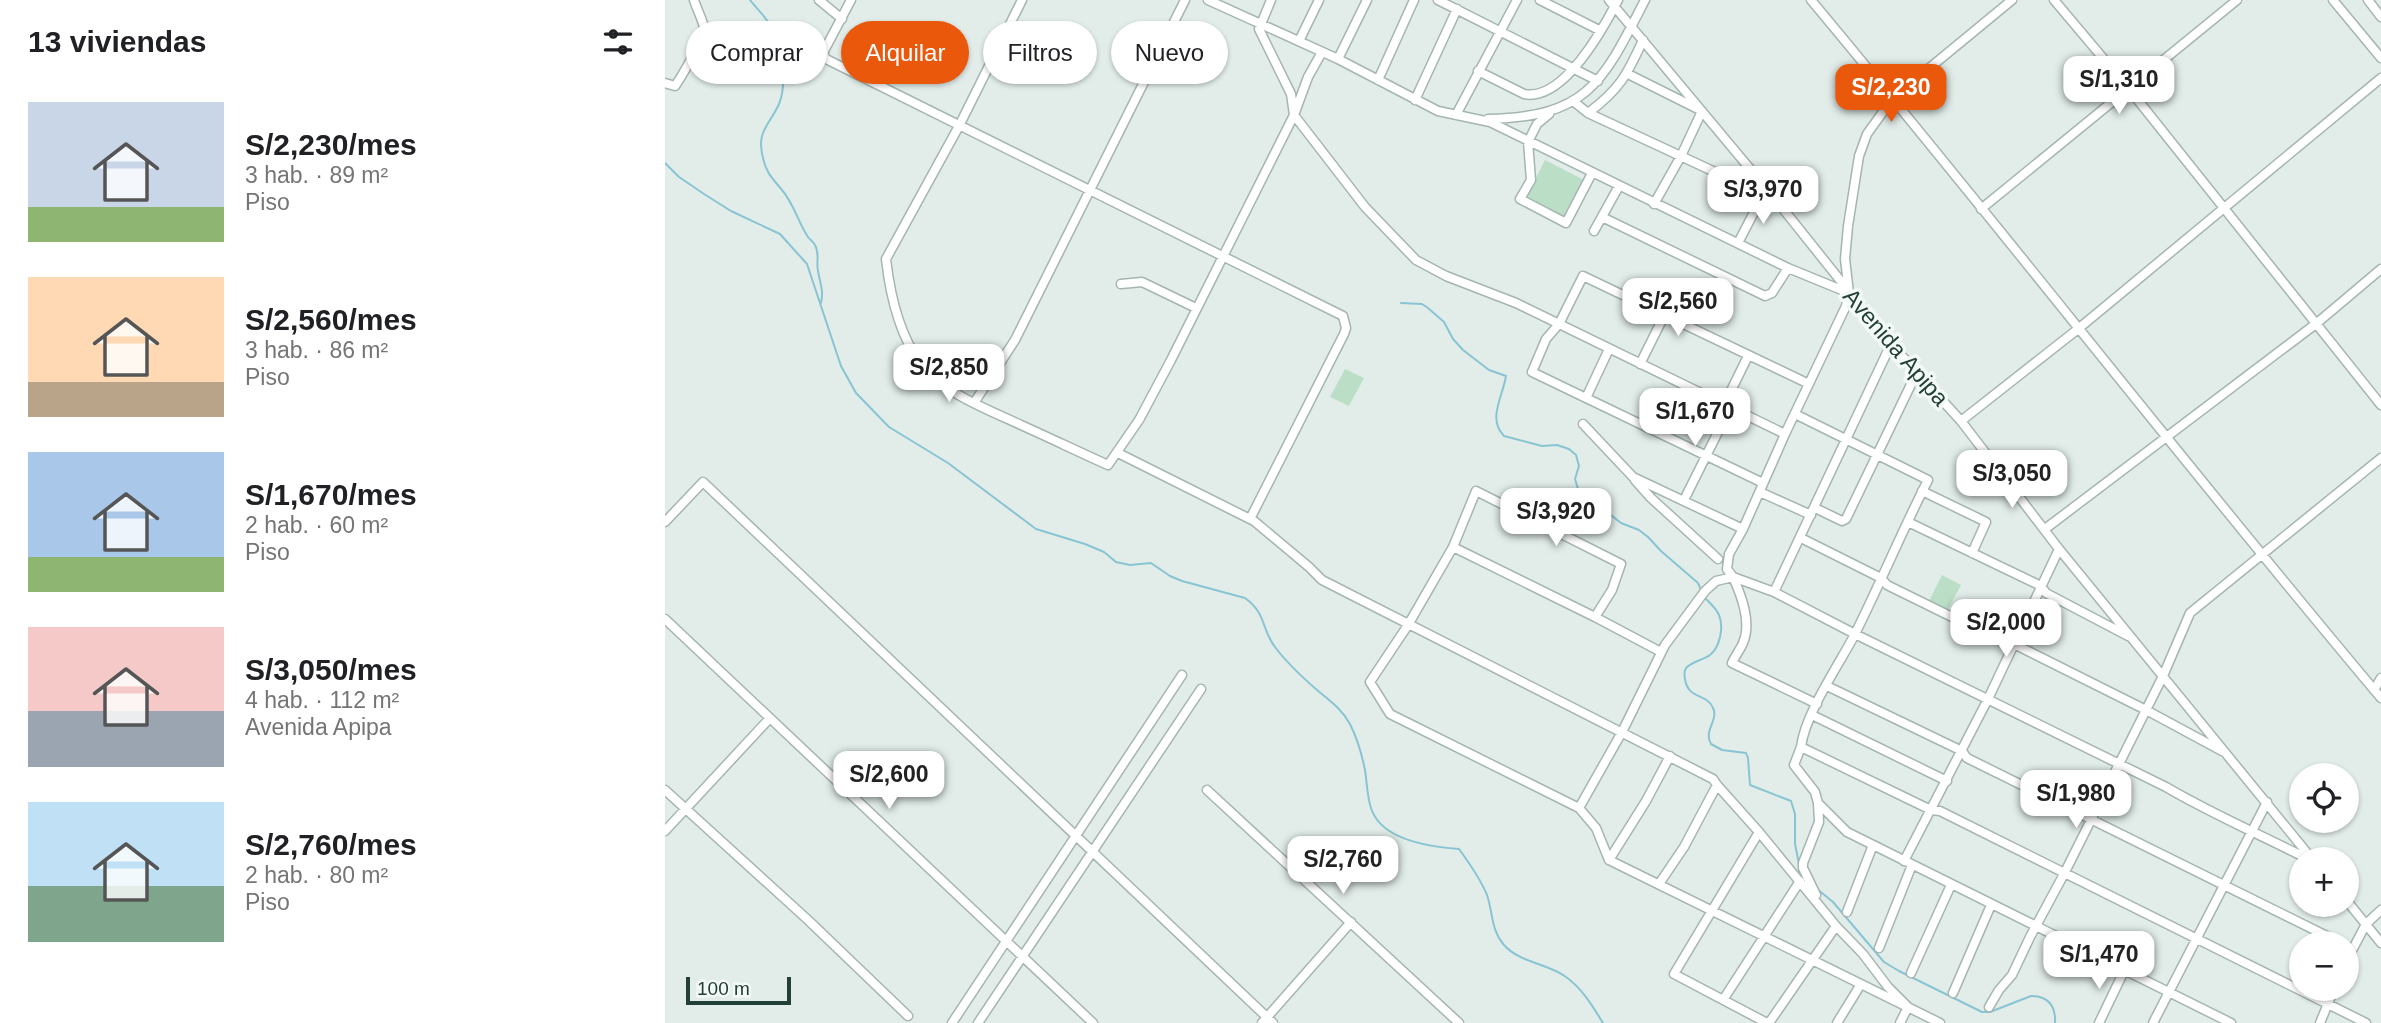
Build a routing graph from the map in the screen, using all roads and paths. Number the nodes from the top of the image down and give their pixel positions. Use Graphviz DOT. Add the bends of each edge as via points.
graph roads {
  1 [pos="694,0"];
  2 [pos="820,0"];
  3 [pos="851,0"];
  4 [pos="1022,0"];
  5 [pos="1185,0"];
  6 [pos="1208,0"];
  7 [pos="1271,0"];
  8 [pos="1319,0"];
  9 [pos="1367,0"];
  10 [pos="1414,0"];
  11 [pos="1438,0"];
  12 [pos="1517,0"];
  13 [pos="1540,0"];
  14 [pos="1645,0"];
  15 [pos="1811,0"];
  16 [pos="2012,0"];
  17 [pos="2054,0"];
  18 [pos="2237,0"];
  19 [pos="2333,0"];
  20 [pos="2368,0"];
  21 [pos="1614,2"];
  22 [pos="1221,3"];
  23 [pos="1457,9"];
  24 [pos="2381,17"];
  25 [pos="842,19"];
  26 [pos="1259,23"];
  27 [pos="1631,26"];
  28 [pos="1599,30"];
  29 [pos="1500,31"];
  30 [pos="1643,40"];
  31 [pos="1299,41"];
  32 [pos="1322,52"];
  33 [pos="2381,58"];
  34 [pos="1338,60"];
  35 [pos="1574,68"];
  36 [pos="1478,71"];
  37 [pos="1628,74"];
  38 [pos="2381,78"];
  39 [pos="1378,80"];
  40 [pos="1598,80"];
  41 [pos="665,83"];
  42 [pos="2129,89"];
  43 [pos="1892,98"];
  44 [pos="1415,100"];
  45 [pos="1573,102"];
  46 [pos="1557,108"];
  47 [pos="1702,111"];
  48 [pos="1588,113"];
  49 [pos="1294,115"];
  50 [pos="1456,115"];
  51 [pos="1481,119"];
  52 [pos="959,126"];
  53 [pos="1528,142"];
  54 [pos="1681,156"];
  55 [pos="1592,173"];
  56 [pos="1619,186"];
  57 [pos="1090,190"];
  58 [pos="1763,195"];
  59 [pos="1776,200"];
  60 [pos="1654,204"];
  61 [pos="2223,207"];
  62 [pos="1981,209"];
  63 [pos="1602,217"];
  64 [pos="1594,231"];
  65 [pos="1738,243"];
  66 [pos="1222,257"];
  67 [pos="1787,268"];
  68 [pos="2381,269"];
  69 [pos="1121,284"];
  70 [pos="1849,293"];
  71 [pos="1196,308"];
  72 [pos="1664,316"];
  73 [pos="2317,323"];
  74 [pos="1559,324"];
  75 [pos="2078,329"];
  76 [pos="1891,344"];
  77 [pos="1609,349"];
  78 [pos="1748,356"];
  79 [pos="1640,364"];
  80 [pos="1917,372"];
  81 [pos="1809,384"];
  82 [pos="1586,398"];
  83 [pos="974,403"];
  84 [pos="2381,405"];
  85 [pos="1727,406"];
  86 [pos="1795,414"];
  87 [pos="1961,421"];
  88 [pos="1583,424"];
  89 [pos="1785,434"];
  90 [pos="2167,439"];
  91 [pos="1846,440"];
  92 [pos="1118,453"];
  93 [pos="1877,455"];
  94 [pos="1707,457"];
  95 [pos="2381,458"];
  96 [pos="1633,477"];
  97 [pos="1761,487"];
  98 [pos="1922,491"];
  99 [pos="1683,500"];
  100 [pos="1813,512"];
  101 [pos="1250,519"];
  102 [pos="665,522"];
  103 [pos="1908,522"];
  104 [pos="1744,529"];
  105 [pos="2045,529"];
  106 [pos="1801,538"];
  107 [pos="1453,547"];
  108 [pos="2059,549"];
  109 [pos="1972,553"];
  110 [pos="2261,556"];
  111 [pos="1718,559"];
  112 [pos="1733,577"];
  113 [pos="1881,578"];
  114 [pos="2041,586"];
  115 [pos="1774,592"];
  116 [pos="1595,617"];
  117 [pos="665,619"];
  118 [pos="1408,625"];
  119 [pos="1855,634"];
  120 [pos="2131,637"];
  121 [pos="2011,646"];
  122 [pos="1661,652"];
  123 [pos="1182,675"];
  124 [pos="2163,676"];
  125 [pos="2381,678"];
  126 [pos="1827,685"];
  127 [pos="1201,689"];
  128 [pos="2374,690"];
  129 [pos="2381,698"];
  130 [pos="1988,699"];
  131 [pos="1817,704"];
  132 [pos="2146,710"];
  133 [pos="1812,715"];
  134 [pos="770,718"];
  135 [pos="1622,732"];
  136 [pos="1801,747"];
  137 [pos="1962,751"];
  138 [pos="2226,753"];
  139 [pos="1669,756"];
  140 [pos="2119,764"];
  141 [pos="1947,781"];
  142 [pos="1717,785"];
  143 [pos="665,790"];
  144 [pos="1207,790"];
  145 [pos="2267,802"];
  146 [pos="1818,803"];
  147 [pos="1579,808"];
  148 [pos="686,809"];
  149 [pos="1931,810"];
  150 [pos="2091,821"];
  151 [pos="2251,830"];
  152 [pos="665,831"];
  153 [pos="1759,832"];
  154 [pos="1076,836"];
  155 [pos="1873,845"];
  156 [pos="2301,847"];
  157 [pos="2289,849"];
  158 [pos="1092,852"];
  159 [pos="1609,860"];
  160 [pos="1908,863"];
  161 [pos="2064,874"];
  162 [pos="1800,881"];
  163 [pos="1659,884"];
  164 [pos="1951,886"];
  165 [pos="2223,886"];
  166 [pos="1990,905"];
  167 [pos="1821,907"];
  168 [pos="2381,910"];
  169 [pos="1711,911"];
  170 [pos="1847,912"];
  171 [pos="2359,916"];
  172 [pos="1351,922"];
  173 [pos="2366,924"];
  174 [pos="1836,926"];
  175 [pos="2036,928"];
  176 [pos="2316,931"];
  177 [pos="2359,933"];
  178 [pos="1764,937"];
  179 [pos="2196,939"];
  180 [pos="1006,942"];
  181 [pos="2381,943"];
  182 [pos="1879,948"];
  183 [pos="1022,957"];
  184 [pos="1811,960"];
  185 [pos="2125,971"];
  186 [pos="1911,973"];
  187 [pos="1861,984"];
  188 [pos="2169,992"];
  189 [pos="1953,993"];
  190 [pos="1723,1000"];
  191 [pos="2329,1001"];
  192 [pos="2328,1004"];
  193 [pos="1908,1007"];
  194 [pos="1989,1007"];
  195 [pos="908,1016"];
  196 [pos="1267,1021"];
  197 [pos="953,1023"];
  198 [pos="978,1023"];
  199 [pos="1093,1023"];
  200 [pos="1459,1023"];
  201 [pos="1768,1023"];
  202 [pos="1837,1023"];
  203 [pos="1900,1023"];
  204 [pos="1940,1023"];
  205 [pos="2099,1023"];
  206 [pos="2154,1023"];
  207 [pos="2231,1023"];
  208 [pos="2320,1023"];
  209 [pos="2366,1023"];
  1 -- 41 [label="street" via="704,38 675,86"];
  2 -- 25 [label="street"];
  3 -- 25 [label="street"];
  4 -- 52 [label="street"];
  5 -- 57 [label="street"];
  6 -- 22 [label="street"];
  7 -- 26 [label="street"];
  8 -- 31 [label="street"];
  9 -- 34 [label="street"];
  10 -- 39 [label="street"];
  11 -- 23 [label="street"];
  12 -- 29 [label="street"];
  13 -- 28 [label="street"];
  14 -- 27 [label="street"];
  15 -- 43 [label="street"];
  16 -- 43 [label="street"];
  17 -- 42 [label="street"];
  18 -- 42 [label="street"];
  19 -- 33 [label="street"];
  20 -- 24 [label="street"];
  21 -- 27 [label="street, Avenida Apipa"];
  21 -- 28 [label="street"];
  22 -- 26 [label="street"];
  23 -- 29 [label="street"];
  23 -- 44 [label="street"];
  25 -- 52 [label="street" via="824,57"];
  26 -- 31 [label="street"];
  26 -- 49 [label="street" via="1262,39 1291,94"];
  27 -- 30 [label="street, Avenida Apipa"];
  27 -- 40 [label="street"];
  28 -- 35 [label="street"];
  29 -- 35 [label="street"];
  29 -- 36 [label="street"];
  30 -- 37 [label="street"];
  30 -- 47 [label="street, Avenida Apipa"];
  31 -- 32 [label="street"];
  32 -- 34 [label="street"];
  32 -- 49 [label="street"];
  34 -- 39 [label="street"];
  35 -- 36 [label="street" via="1556,87 1531,96"];
  35 -- 40 [label="street"];
  36 -- 50 [label="street"];
  37 -- 47 [label="street"];
  37 -- 48 [label="street"];
  38 -- 61 [label="street"];
  39 -- 44 [label="street"];
  40 -- 45 [label="street"];
  42 -- 61 [label="street"];
  42 -- 62 [label="street"];
  43 -- 62 [label="street"];
  43 -- 70 [label="street" via="1867,134 1859,156 1845,259"];
  44 -- 50 [label="street"];
  45 -- 46 [label="street"];
  45 -- 48 [label="street"];
  46 -- 51 [label="street" via="1519,118"];
  46 -- 53 [label="street" via="1537,124"];
  47 -- 54 [label="street"];
  47 -- 59 [label="street, Avenida Apipa"];
  48 -- 54 [label="street"];
  49 -- 66 [label="street"];
  49 -- 74 [label="street" via="1358,199 1416,260"];
  50 -- 51 [label="street"];
  51 -- 53 [label="street"];
  52 -- 57 [label="street"];
  52 -- 83 [label="street" via="886,259 896,308 912,351 937,380"];
  53 -- 55 [label="street"];
  53 -- 55 [label="street" via="1531,180 1520,200 1566,223"];
  54 -- 58 [label="street"];
  54 -- 60 [label="street"];
  55 -- 56 [label="street"];
  56 -- 60 [label="street"];
  56 -- 63 [label="street"];
  57 -- 66 [label="street"];
  57 -- 83 [label="street" via="1015,340"];
  58 -- 59 [label="street"];
  58 -- 65 [label="street"];
  59 -- 70 [label="street, Avenida Apipa"];
  60 -- 65 [label="street"];
  61 -- 73 [label="street"];
  61 -- 75 [label="street"];
  62 -- 75 [label="street"];
  63 -- 64 [label="street"];
  63 -- 67 [label="street" via="1765,296 1772,293"];
  65 -- 67 [label="street"];
  66 -- 71 [label="street"];
  66 -- 101 [label="street" via="1346,321 1339,344"];
  67 -- 70 [label="street"];
  68 -- 73 [label="street"];
  69 -- 71 [label="street" via="1142,282"];
  70 -- 76 [label="street, Avenida Apipa"];
  70 -- 81 [label="street"];
  71 -- 92 [label="street"];
  72 -- 74 [label="street" via="1583,276"];
  72 -- 78 [label="street"];
  72 -- 79 [label="street"];
  73 -- 84 [label="street"];
  73 -- 90 [label="street"];
  74 -- 77 [label="street"];
  74 -- 82 [label="street" via="1546,339 1532,372"];
  75 -- 87 [label="street"];
  75 -- 90 [label="street"];
  76 -- 80 [label="street, Avenida Apipa"];
  76 -- 91 [label="street"];
  77 -- 79 [label="street"];
  77 -- 82 [label="street"];
  78 -- 81 [label="street"];
  78 -- 85 [label="street"];
  79 -- 85 [label="street"];
  80 -- 87 [label="street, Avenida Apipa"];
  80 -- 93 [label="street"];
  81 -- 86 [label="street"];
  82 -- 94 [label="street"];
  83 -- 92 [label="street" via="1108,465"];
  85 -- 89 [label="street"];
  85 -- 94 [label="street"];
  86 -- 89 [label="street"];
  86 -- 91 [label="street"];
  87 -- 105 [label="street, Avenida Apipa"];
  88 -- 96 [label="street"];
  89 -- 97 [label="street"];
  90 -- 105 [label="street"];
  90 -- 110 [label="street"];
  91 -- 93 [label="street"];
  91 -- 100 [label="street"];
  92 -- 101 [label="street"];
  93 -- 98 [label="street" via="1928,480"];
  93 -- 100 [label="street" via="1845,521"];
  94 -- 97 [label="street"];
  94 -- 99 [label="street"];
  95 -- 110 [label="street"];
  96 -- 99 [label="street"];
  96 -- 111 [label="street"];
  97 -- 100 [label="street"];
  97 -- 104 [label="street"];
  98 -- 103 [label="street"];
  98 -- 109 [label="street" via="1986,522"];
  99 -- 104 [label="street"];
  100 -- 106 [label="street"];
  101 -- 118 [label="street" via="1322,580"];
  102 -- 154 [label="street" via="703,482"];
  103 -- 109 [label="street"];
  103 -- 113 [label="street"];
  104 -- 112 [label="street" via="1727,561"];
  105 -- 108 [label="street, Avenida Apipa"];
  106 -- 113 [label="street"];
  106 -- 115 [label="street"];
  107 -- 116 [label="street"];
  107 -- 116 [label="street" via="1476,491 1621,564"];
  107 -- 118 [label="street"];
  108 -- 114 [label="street"];
  108 -- 120 [label="street, Avenida Apipa"];
  109 -- 114 [label="street"];
  110 -- 124 [label="street" via="2190,613"];
  110 -- 128 [label="street"];
  112 -- 115 [label="street"];
  112 -- 122 [label="street" via="1716,581 1705,591"];
  112 -- 131 [label="street" via="1741,595 1745,631 1732,663"];
  113 -- 119 [label="street"];
  113 -- 121 [label="street"];
  114 -- 120 [label="street" via="2046,593"];
  114 -- 121 [label="street"];
  115 -- 119 [label="street"];
  116 -- 122 [label="street"];
  117 -- 134 [label="street"];
  118 -- 135 [label="street"];
  118 -- 147 [label="street" via="1370,682 1390,714"];
  119 -- 126 [label="street"];
  119 -- 130 [label="street"];
  120 -- 124 [label="street, Avenida Apipa"];
  121 -- 130 [label="street"];
  121 -- 132 [label="street"];
  122 -- 135 [label="street"];
  123 -- 154 [label="street"];
  124 -- 132 [label="street"];
  124 -- 138 [label="street, Avenida Apipa"];
  125 -- 128 [label="street"];
  126 -- 131 [label="street"];
  126 -- 137 [label="street"];
  127 -- 158 [label="street"];
  128 -- 129 [label="street"];
  130 -- 137 [label="street"];
  130 -- 140 [label="street"];
  131 -- 133 [label="street"];
  132 -- 138 [label="street"];
  132 -- 140 [label="street"];
  133 -- 136 [label="street"];
  133 -- 141 [label="street"];
  134 -- 148 [label="street"];
  134 -- 180 [label="street"];
  135 -- 139 [label="street"];
  135 -- 147 [label="street"];
  136 -- 146 [label="street" via="1794,765"];
  136 -- 149 [label="street"];
  137 -- 141 [label="street"];
  137 -- 150 [label="street" via="1966,758"];
  138 -- 145 [label="street, Avenida Apipa"];
  139 -- 142 [label="street"];
  139 -- 159 [label="street"];
  140 -- 150 [label="street"];
  140 -- 151 [label="street"];
  141 -- 149 [label="street"];
  142 -- 153 [label="street"];
  142 -- 163 [label="street"];
  143 -- 148 [label="street"];
  144 -- 172 [label="street"];
  145 -- 151 [label="street"];
  145 -- 156 [label="street, Avenida Apipa"];
  146 -- 155 [label="street" via="1847,832"];
  146 -- 167 [label="street" via="1819,822 1803,868"];
  147 -- 159 [label="street" via="1596,828"];
  148 -- 152 [label="street"];
  148 -- 195 [label="street"];
  149 -- 160 [label="street"];
  149 -- 161 [label="street"];
  150 -- 161 [label="street"];
  150 -- 165 [label="street"];
  151 -- 157 [label="street"];
  151 -- 165 [label="street"];
  153 -- 162 [label="street"];
  153 -- 169 [label="street"];
  154 -- 158 [label="street"];
  154 -- 180 [label="street"];
  155 -- 160 [label="street"];
  155 -- 170 [label="street"];
  158 -- 183 [label="street"];
  158 -- 196 [label="street"];
  159 -- 163 [label="street"];
  160 -- 164 [label="street"];
  160 -- 182 [label="street"];
  161 -- 175 [label="street"];
  161 -- 179 [label="street"];
  162 -- 167 [label="street"];
  162 -- 178 [label="street"];
  163 -- 169 [label="street"];
  164 -- 166 [label="street"];
  164 -- 186 [label="street"];
  165 -- 176 [label="street"];
  165 -- 179 [label="street"];
  166 -- 175 [label="street"];
  166 -- 189 [label="street"];
  167 -- 174 [label="street"];
  168 -- 173 [label="street"];
  169 -- 178 [label="street"];
  169 -- 190 [label="street" via="1674,974"];
  171 -- 173 [label="street"];
  172 -- 196 [label="street"];
  172 -- 200 [label="street"];
  173 -- 177 [label="street"];
  173 -- 181 [label="street"];
  174 -- 184 [label="street"];
  174 -- 193 [label="street"];
  175 -- 185 [label="street"];
  175 -- 194 [label="street"];
  178 -- 184 [label="street"];
  178 -- 190 [label="street"];
  179 -- 188 [label="street"];
  179 -- 192 [label="street"];
  180 -- 183 [label="street"];
  180 -- 197 [label="street"];
  183 -- 198 [label="street"];
  183 -- 199 [label="street"];
  184 -- 187 [label="street"];
  184 -- 201 [label="street"];
  185 -- 188 [label="street"];
  185 -- 205 [label="street"];
  187 -- 193 [label="street"];
  187 -- 202 [label="street"];
  188 -- 206 [label="street"];
  188 -- 207 [label="street"];
  190 -- 201 [label="street"];
  191 -- 192 [label="street"];
  192 -- 208 [label="street"];
  192 -- 209 [label="street"];
  193 -- 203 [label="street"];
  193 -- 204 [label="street"];
}
